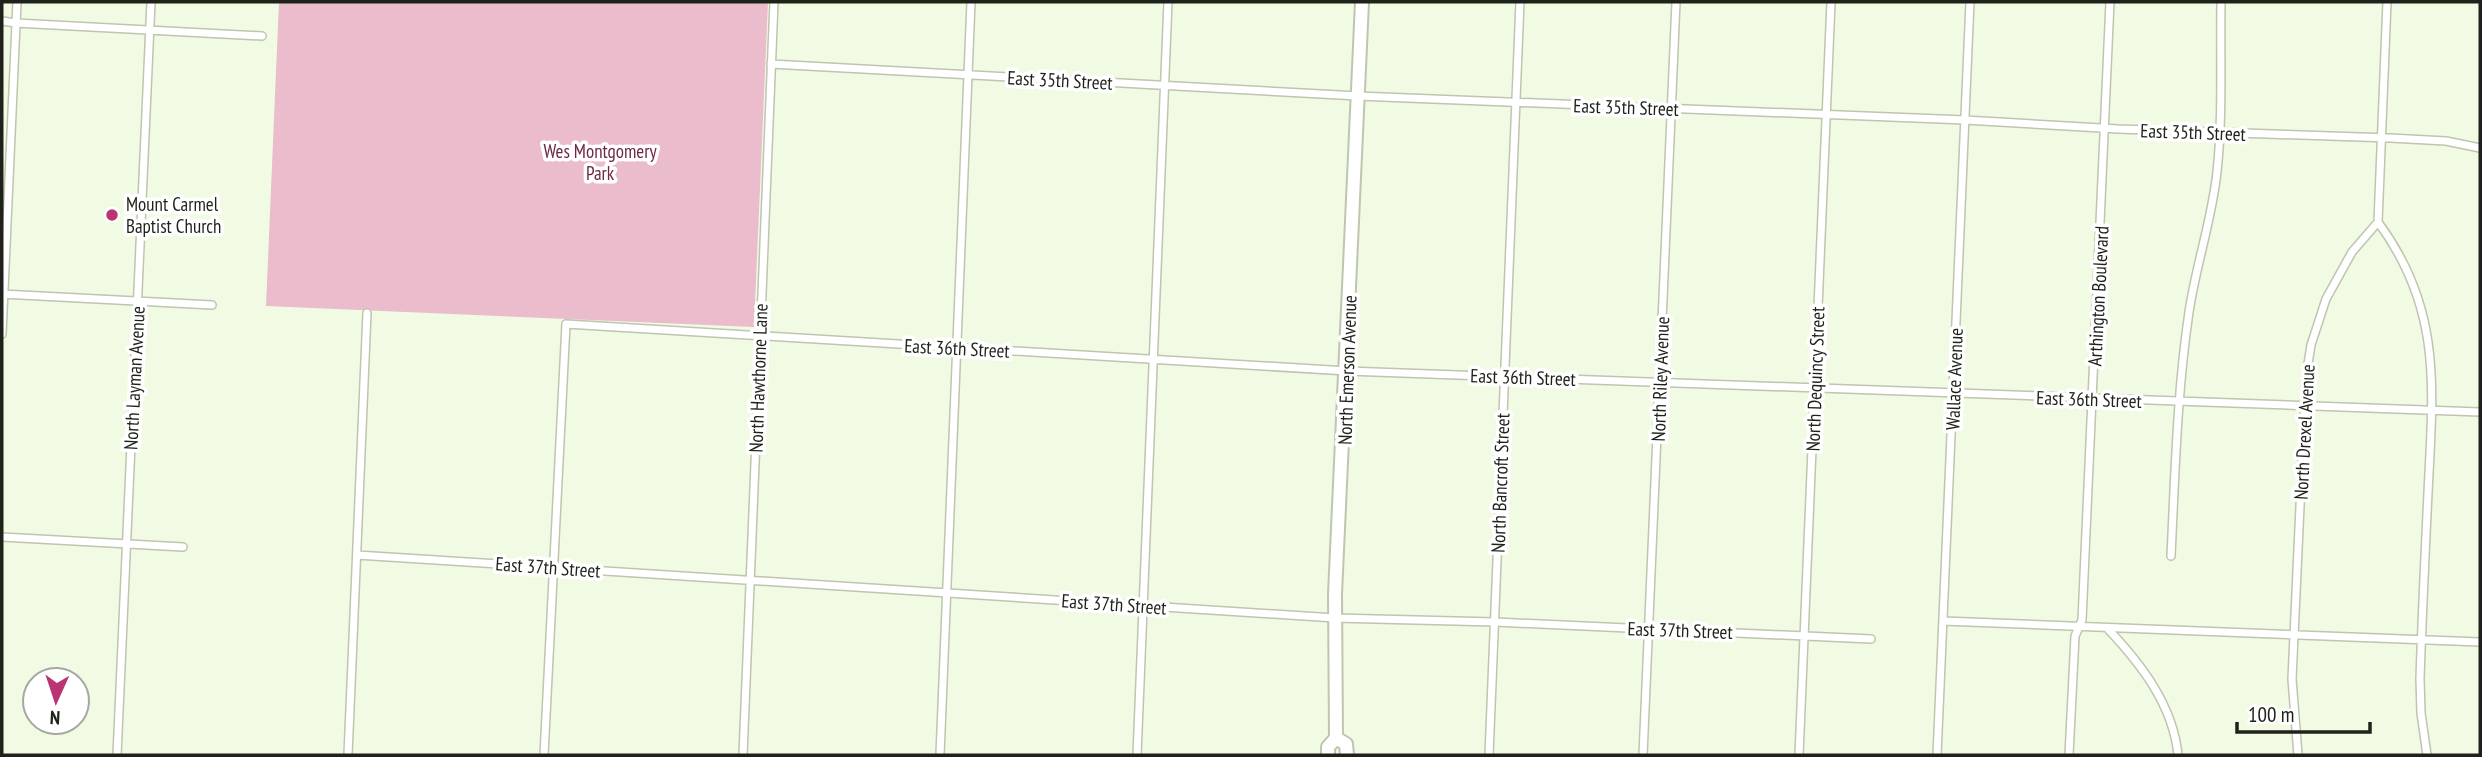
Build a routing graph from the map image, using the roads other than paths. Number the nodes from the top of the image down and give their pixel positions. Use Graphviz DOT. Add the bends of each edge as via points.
graph roads {
  1 [pos="17,2"];
  2 [pos="151,2"];
  3 [pos="774,2"];
  4 [pos="971,2"];
  5 [pos="1168,2"];
  6 [pos="1362,2"];
  7 [pos="1520,2"];
  8 [pos="1676,2"];
  9 [pos="1831,2"];
  10 [pos="1970,2"];
  11 [pos="2110,2"];
  12 [pos="2221,2"];
  13 [pos="2387,2"];
  14 [pos="2,21"];
  15 [pos="16,23"];
  16 [pos="149,30"];
  17 [pos="261,36"];
  18 [pos="771,64"];
  19 [pos="968,75"];
  20 [pos="1164,86"];
  21 [pos="1358,96"];
  22 [pos="1516,102"];
  23 [pos="1671,108"];
  24 [pos="1826,115"];
  25 [pos="1965,120"];
  26 [pos="2105,128"];
  27 [pos="2219,133"];
  28 [pos="2381,138"];
  29 [pos="2480,148"];
  30 [pos="2378,222"];
  31 [pos="3,294"];
  32 [pos="137,300"];
  33 [pos="212,305"];
  34 [pos="367,313"];
  35 [pos="2,334"];
  36 [pos="760,336"];
  37 [pos="956,348"];
  38 [pos="1153,359"];
  39 [pos="1347,371"];
  40 [pos="1505,377"];
  41 [pos="1660,383"];
  42 [pos="1815,389"];
  43 [pos="1954,394"];
  44 [pos="2093,400"];
  45 [pos="2178,402"];
  46 [pos="2304,406"];
  47 [pos="2432,411"];
  48 [pos="2480,412"];
  49 [pos="2,537"];
  50 [pos="127,543"];
  51 [pos="183,547"];
  52 [pos="357,555"];
  53 [pos="2171,556"];
  54 [pos="554,568"];
  55 [pos="750,580"];
  56 [pos="946,592"];
  57 [pos="1143,606"];
  58 [pos="1335,618"];
  59 [pos="1943,621"];
  60 [pos="1495,622"];
  61 [pos="2079,627"];
  62 [pos="1650,629"];
  63 [pos="2108,629"];
  64 [pos="2294,635"];
  65 [pos="1804,636"];
  66 [pos="1871,639"];
  67 [pos="2421,639"];
  68 [pos="2480,642"];
  69 [pos="1336,738"];
  70 [pos="117,755"];
  71 [pos="348,755"];
  72 [pos="544,755"];
  73 [pos="743,755"];
  74 [pos="940,755"];
  75 [pos="1137,755"];
  76 [pos="1328,755"];
  77 [pos="1347,755"];
  78 [pos="1489,755"];
  79 [pos="1643,755"];
  80 [pos="1799,755"];
  81 [pos="1937,755"];
  82 [pos="2069,755"];
  83 [pos="2178,755"];
  84 [pos="2298,755"];
  85 [pos="2427,755"];
  1 -- 15 [label="street"];
  2 -- 16 [label="street, North Layman Avenue"];
  3 -- 18 [label="street, North Hawthorne Lane"];
  4 -- 19 [label="street"];
  5 -- 20 [label="street"];
  6 -- 21 [label="main road, North Emerson Avenue"];
  7 -- 22 [label="street, North Bancroft Street"];
  8 -- 23 [label="street, North Riley Avenue"];
  9 -- 24 [label="street, North Dequincy Street"];
  10 -- 25 [label="street, Wallace Avenue"];
  11 -- 26 [label="street, Arthington Boulevard"];
  12 -- 27 [label="street"];
  13 -- 28 [label="street"];
  14 -- 15 [label="street"];
  15 -- 16 [label="street"];
  15 -- 31 [label="street"];
  16 -- 17 [label="street"];
  16 -- 32 [label="street, North Layman Avenue"];
  18 -- 19 [label="street, East 35th Street"];
  18 -- 36 [label="street, North Hawthorne Lane"];
  19 -- 20 [label="street, East 35th Street"];
  19 -- 37 [label="street"];
  20 -- 21 [label="street, East 35th Street"];
  20 -- 38 [label="street"];
  21 -- 22 [label="street, East 35th Street"];
  21 -- 39 [label="main road, North Emerson Avenue"];
  22 -- 23 [label="street, East 35th Street"];
  22 -- 40 [label="street, North Bancroft Street"];
  23 -- 24 [label="street, East 35th Street"];
  23 -- 41 [label="street, North Riley Avenue"];
  24 -- 25 [label="street, East 35th Street"];
  24 -- 42 [label="street, North Dequincy Street"];
  25 -- 26 [label="street, East 35th Street"];
  25 -- 43 [label="street, Wallace Avenue"];
  26 -- 27 [label="street, East 35th Street"];
  26 -- 44 [label="street, Arthington Boulevard"];
  27 -- 28 [label="street, East 35th Street"];
  27 -- 45 [label="street" via="2213,198 2189,307"];
  28 -- 29 [label="street, East 35th Street" via="2446,141"];
  28 -- 30 [label="street"];
  30 -- 46 [label="street, North Drexel Avenue" via="2343,266 2323,306 2309,354"];
  30 -- 47 [label="street" via="2402,258 2421,307 2431,356"];
  31 -- 32 [label="street"];
  31 -- 35 [label="street"];
  32 -- 33 [label="street"];
  32 -- 50 [label="street, North Layman Avenue"];
  34 -- 52 [label="street"];
  36 -- 37 [label="street, East 36th Street"];
  36 -- 54 [label="street, East 36th Street" via="566,324"];
  36 -- 55 [label="street, North Hawthorne Lane"];
  37 -- 38 [label="street, East 36th Street"];
  37 -- 56 [label="street"];
  38 -- 39 [label="street, East 36th Street"];
  38 -- 57 [label="street"];
  39 -- 40 [label="street, East 36th Street"];
  39 -- 58 [label="main road, North Emerson Avenue"];
  40 -- 41 [label="street, East 36th Street"];
  40 -- 60 [label="street, North Bancroft Street"];
  41 -- 42 [label="street, East 36th Street"];
  41 -- 62 [label="street, North Riley Avenue"];
  42 -- 43 [label="street, East 36th Street"];
  42 -- 65 [label="street, North Dequincy Street"];
  43 -- 44 [label="street, East 36th Street"];
  43 -- 59 [label="street, Wallace Avenue"];
  44 -- 45 [label="street, East 36th Street"];
  44 -- 61 [label="street, Arthington Boulevard"];
  45 -- 46 [label="street, East 36th Street"];
  45 -- 53 [label="street"];
  46 -- 47 [label="street, East 36th Street"];
  46 -- 64 [label="street, North Drexel Avenue"];
  47 -- 48 [label="street, East 36th Street"];
  47 -- 67 [label="street"];
  49 -- 50 [label="street"];
  50 -- 51 [label="street"];
  50 -- 70 [label="street, North Layman Avenue"];
  52 -- 54 [label="street, East 37th Street"];
  52 -- 71 [label="street"];
  54 -- 55 [label="street, East 37th Street"];
  54 -- 72 [label="street"];
  55 -- 56 [label="street, East 37th Street"];
  55 -- 73 [label="street, North Hawthorne Lane"];
  56 -- 57 [label="street, East 37th Street"];
  56 -- 74 [label="street"];
  57 -- 58 [label="street, East 37th Street"];
  57 -- 75 [label="street"];
  58 -- 60 [label="street, East 37th Street"];
  58 -- 69 [label="main road, North Emerson Avenue"];
  59 -- 61 [label="street"];
  59 -- 81 [label="street, Wallace Avenue"];
  60 -- 62 [label="street, East 37th Street"];
  60 -- 78 [label="street, North Bancroft Street"];
  61 -- 63 [label="street"];
  61 -- 82 [label="street, Arthington Boulevard"];
  62 -- 65 [label="street, East 37th Street"];
  62 -- 79 [label="street, North Riley Avenue"];
  63 -- 64 [label="street"];
  63 -- 83 [label="street" via="2154,686"];
  64 -- 67 [label="street"];
  64 -- 84 [label="street, North Drexel Avenue" via="2292,699"];
  65 -- 66 [label="street, East 37th Street"];
  65 -- 80 [label="street, North Dequincy Street"];
  67 -- 68 [label="street"];
  67 -- 85 [label="street" via="2420,706"];
  69 -- 76 [label="main road, North Emerson Avenue"];
  69 -- 77 [label="main road" via="1346,744"];
}
